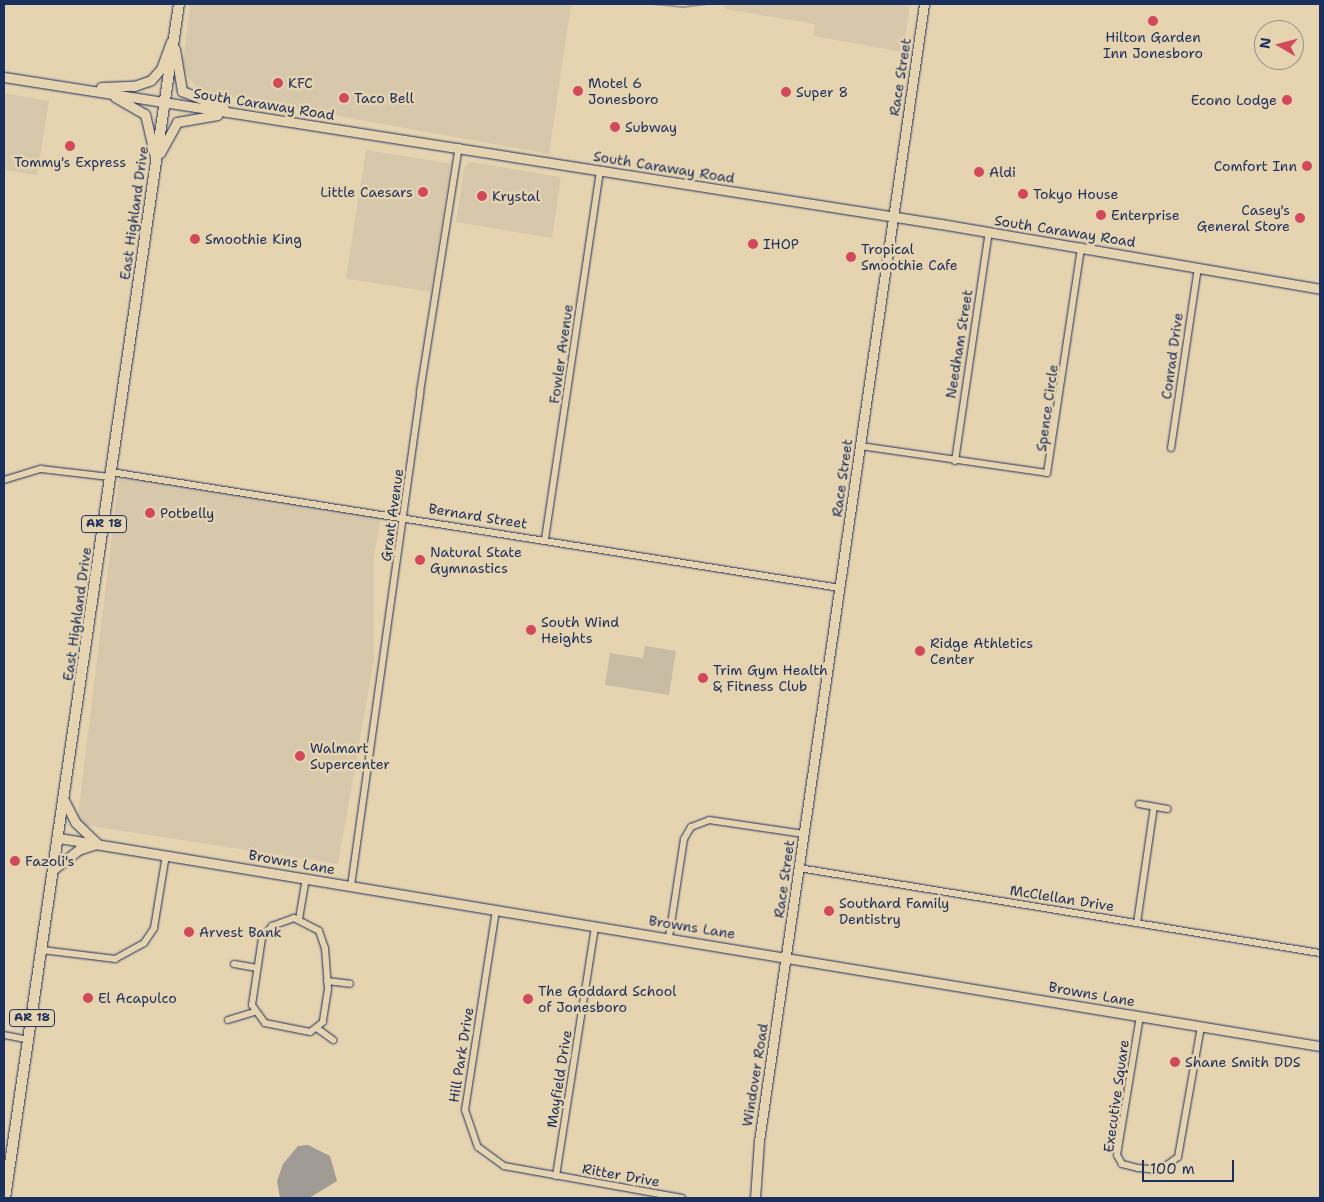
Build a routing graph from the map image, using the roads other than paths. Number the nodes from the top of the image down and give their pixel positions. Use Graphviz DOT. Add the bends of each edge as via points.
graph roads {
  1 [pos="179,4"];
  2 [pos="924,4"];
  3 [pos="174,34"];
  4 [pos="4,77"];
  5 [pos="81,88"];
  6 [pos="164,102"];
  7 [pos="239,114"];
  8 [pos="459,147"];
  9 [pos="155,164"];
  10 [pos="600,171"];
  11 [pos="893,216"];
  12 [pos="989,232"];
  13 [pos="1081,247"];
  14 [pos="1198,267"];
  15 [pos="1320,289"];
  16 [pos="860,446"];
  17 [pos="1171,448"];
  18 [pos="955,461"];
  19 [pos="111,475"];
  20 [pos="4,480"];
  21 [pos="404,517"];
  22 [pos="545,540"];
  23 [pos="840,588"];
  24 [pos="64,800"];
  25 [pos="1139,804"];
  26 [pos="1154,807"];
  27 [pos="1168,809"];
  28 [pos="804,834"];
  29 [pos="59,838"];
  30 [pos="98,844"];
  31 [pos="166,854"];
  32 [pos="799,868"];
  33 [pos="54,869"];
  34 [pos="306,878"];
  35 [pos="352,886"];
  36 [pos="496,910"];
  37 [pos="299,919"];
  38 [pos="1137,923"];
  39 [pos="595,926"];
  40 [pos="669,937"];
  41 [pos="42,950"];
  42 [pos="1320,953"];
  43 [pos="786,956"];
  44 [pos="234,964"];
  45 [pos="256,968"];
  46 [pos="327,981"];
  47 [pos="350,984"];
  48 [pos="254,1012"];
  49 [pos="1140,1016"];
  50 [pos="228,1020"];
  51 [pos="1202,1026"];
  52 [pos="318,1029"];
  53 [pos="4,1035"];
  54 [pos="29,1040"];
  55 [pos="333,1040"];
  56 [pos="1320,1046"];
  57 [pos="556,1176"];
  58 [pos="5,1198"];
  59 [pos="682,1198"];
  60 [pos="755,1198"];
  1 -- 3 [label="main road, East Highland Drive / AR 18"];
  2 -- 11 [label="street, Race Street"];
  3 -- 5 [label="street" via="161,69 151,80 134,86"];
  3 -- 6 [label="main road, East Highland Drive / AR 18"];
  3 -- 7 [label="street" via="180,89 188,96"];
  4 -- 5 [label="street, South Caraway Road"];
  5 -- 6 [label="street, South Caraway Road"];
  5 -- 9 [label="street" via="141,110 151,128"];
  6 -- 7 [label="street, South Caraway Road"];
  6 -- 9 [label="main road, East Highland Drive / AR 18"];
  7 -- 8 [label="street, South Caraway Road"];
  7 -- 9 [label="street" via="181,120 169,131"];
  8 -- 10 [label="street, South Caraway Road"];
  8 -- 21 [label="street, Grant Avenue"];
  9 -- 19 [label="main road, East Highland Drive / AR 18"];
  10 -- 11 [label="street, South Caraway Road"];
  10 -- 22 [label="street, Fowler Avenue"];
  11 -- 12 [label="street, South Caraway Road"];
  11 -- 16 [label="street, Race Street"];
  12 -- 13 [label="street, South Caraway Road"];
  12 -- 18 [label="street, Needham Street"];
  13 -- 14 [label="street, South Caraway Road"];
  13 -- 18 [label="street, Spence Circle" via="1049,470 1039,475"];
  14 -- 15 [label="street, South Caraway Road"];
  14 -- 17 [label="street, Conrad Drive"];
  16 -- 18 [label="street, Spence Circle"];
  16 -- 23 [label="street, Race Street"];
  19 -- 20 [label="street, Bernard Street" via="41,469"];
  19 -- 21 [label="street, Bernard Street"];
  19 -- 24 [label="main road, East Highland Drive / AR 18"];
  21 -- 22 [label="street, Bernard Street"];
  21 -- 35 [label="street, Grant Avenue"];
  22 -- 23 [label="street, Bernard Street"];
  23 -- 28 [label="street, Race Street"];
  24 -- 29 [label="main road, East Highland Drive / AR 18"];
  24 -- 30 [label="street" via="75,822"];
  25 -- 26 [label="street"];
  26 -- 27 [label="street"];
  26 -- 38 [label="street"];
  28 -- 32 [label="street, Race Street"];
  28 -- 40 [label="street" via="709,820 690,827 684,839"];
  29 -- 30 [label="street, Browns Lane"];
  29 -- 33 [label="main road, East Highland Drive / AR 18"];
  30 -- 31 [label="street, Browns Lane"];
  30 -- 33 [label="street" via="78,850"];
  31 -- 34 [label="street, Browns Lane"];
  31 -- 41 [label="street" via="154,928 144,943 115,959"];
  32 -- 38 [label="street, McClellan Drive"];
  32 -- 43 [label="street, Race Street"];
  33 -- 41 [label="main road, East Highland Drive / AR 18"];
  34 -- 35 [label="street, Browns Lane"];
  34 -- 37 [label="street"];
  35 -- 36 [label="street, Browns Lane"];
  36 -- 39 [label="street, Browns Lane"];
  36 -- 57 [label="street, Hill Park Drive" via="467,1123 478,1148 490,1159 504,1166"];
  37 -- 45 [label="street" via="281,921 266,932"];
  37 -- 46 [label="street" via="322,936"];
  38 -- 42 [label="street, McClellan Drive"];
  39 -- 40 [label="street, Browns Lane"];
  39 -- 57 [label="street, Mayfield Drive"];
  40 -- 43 [label="street, Browns Lane"];
  41 -- 54 [label="main road, East Highland Drive / AR 18"];
  43 -- 49 [label="street, Browns Lane"];
  43 -- 60 [label="street, Windover Road"];
  44 -- 45 [label="street"];
  45 -- 48 [label="street"];
  46 -- 47 [label="street"];
  46 -- 52 [label="street"];
  48 -- 50 [label="street"];
  48 -- 52 [label="street" via="265,1023 310,1032"];
  49 -- 51 [label="street, Browns Lane"];
  49 -- 51 [label="street, Executive Square" via="1117,1155 1122,1164 1138,1168 1160,1170 1178,1157"];
  51 -- 56 [label="street, Browns Lane"];
  52 -- 55 [label="street"];
  53 -- 54 [label="street"];
  54 -- 58 [label="main road, East Highland Drive / AR 18"];
  57 -- 59 [label="street, Ritter Drive"];
}
